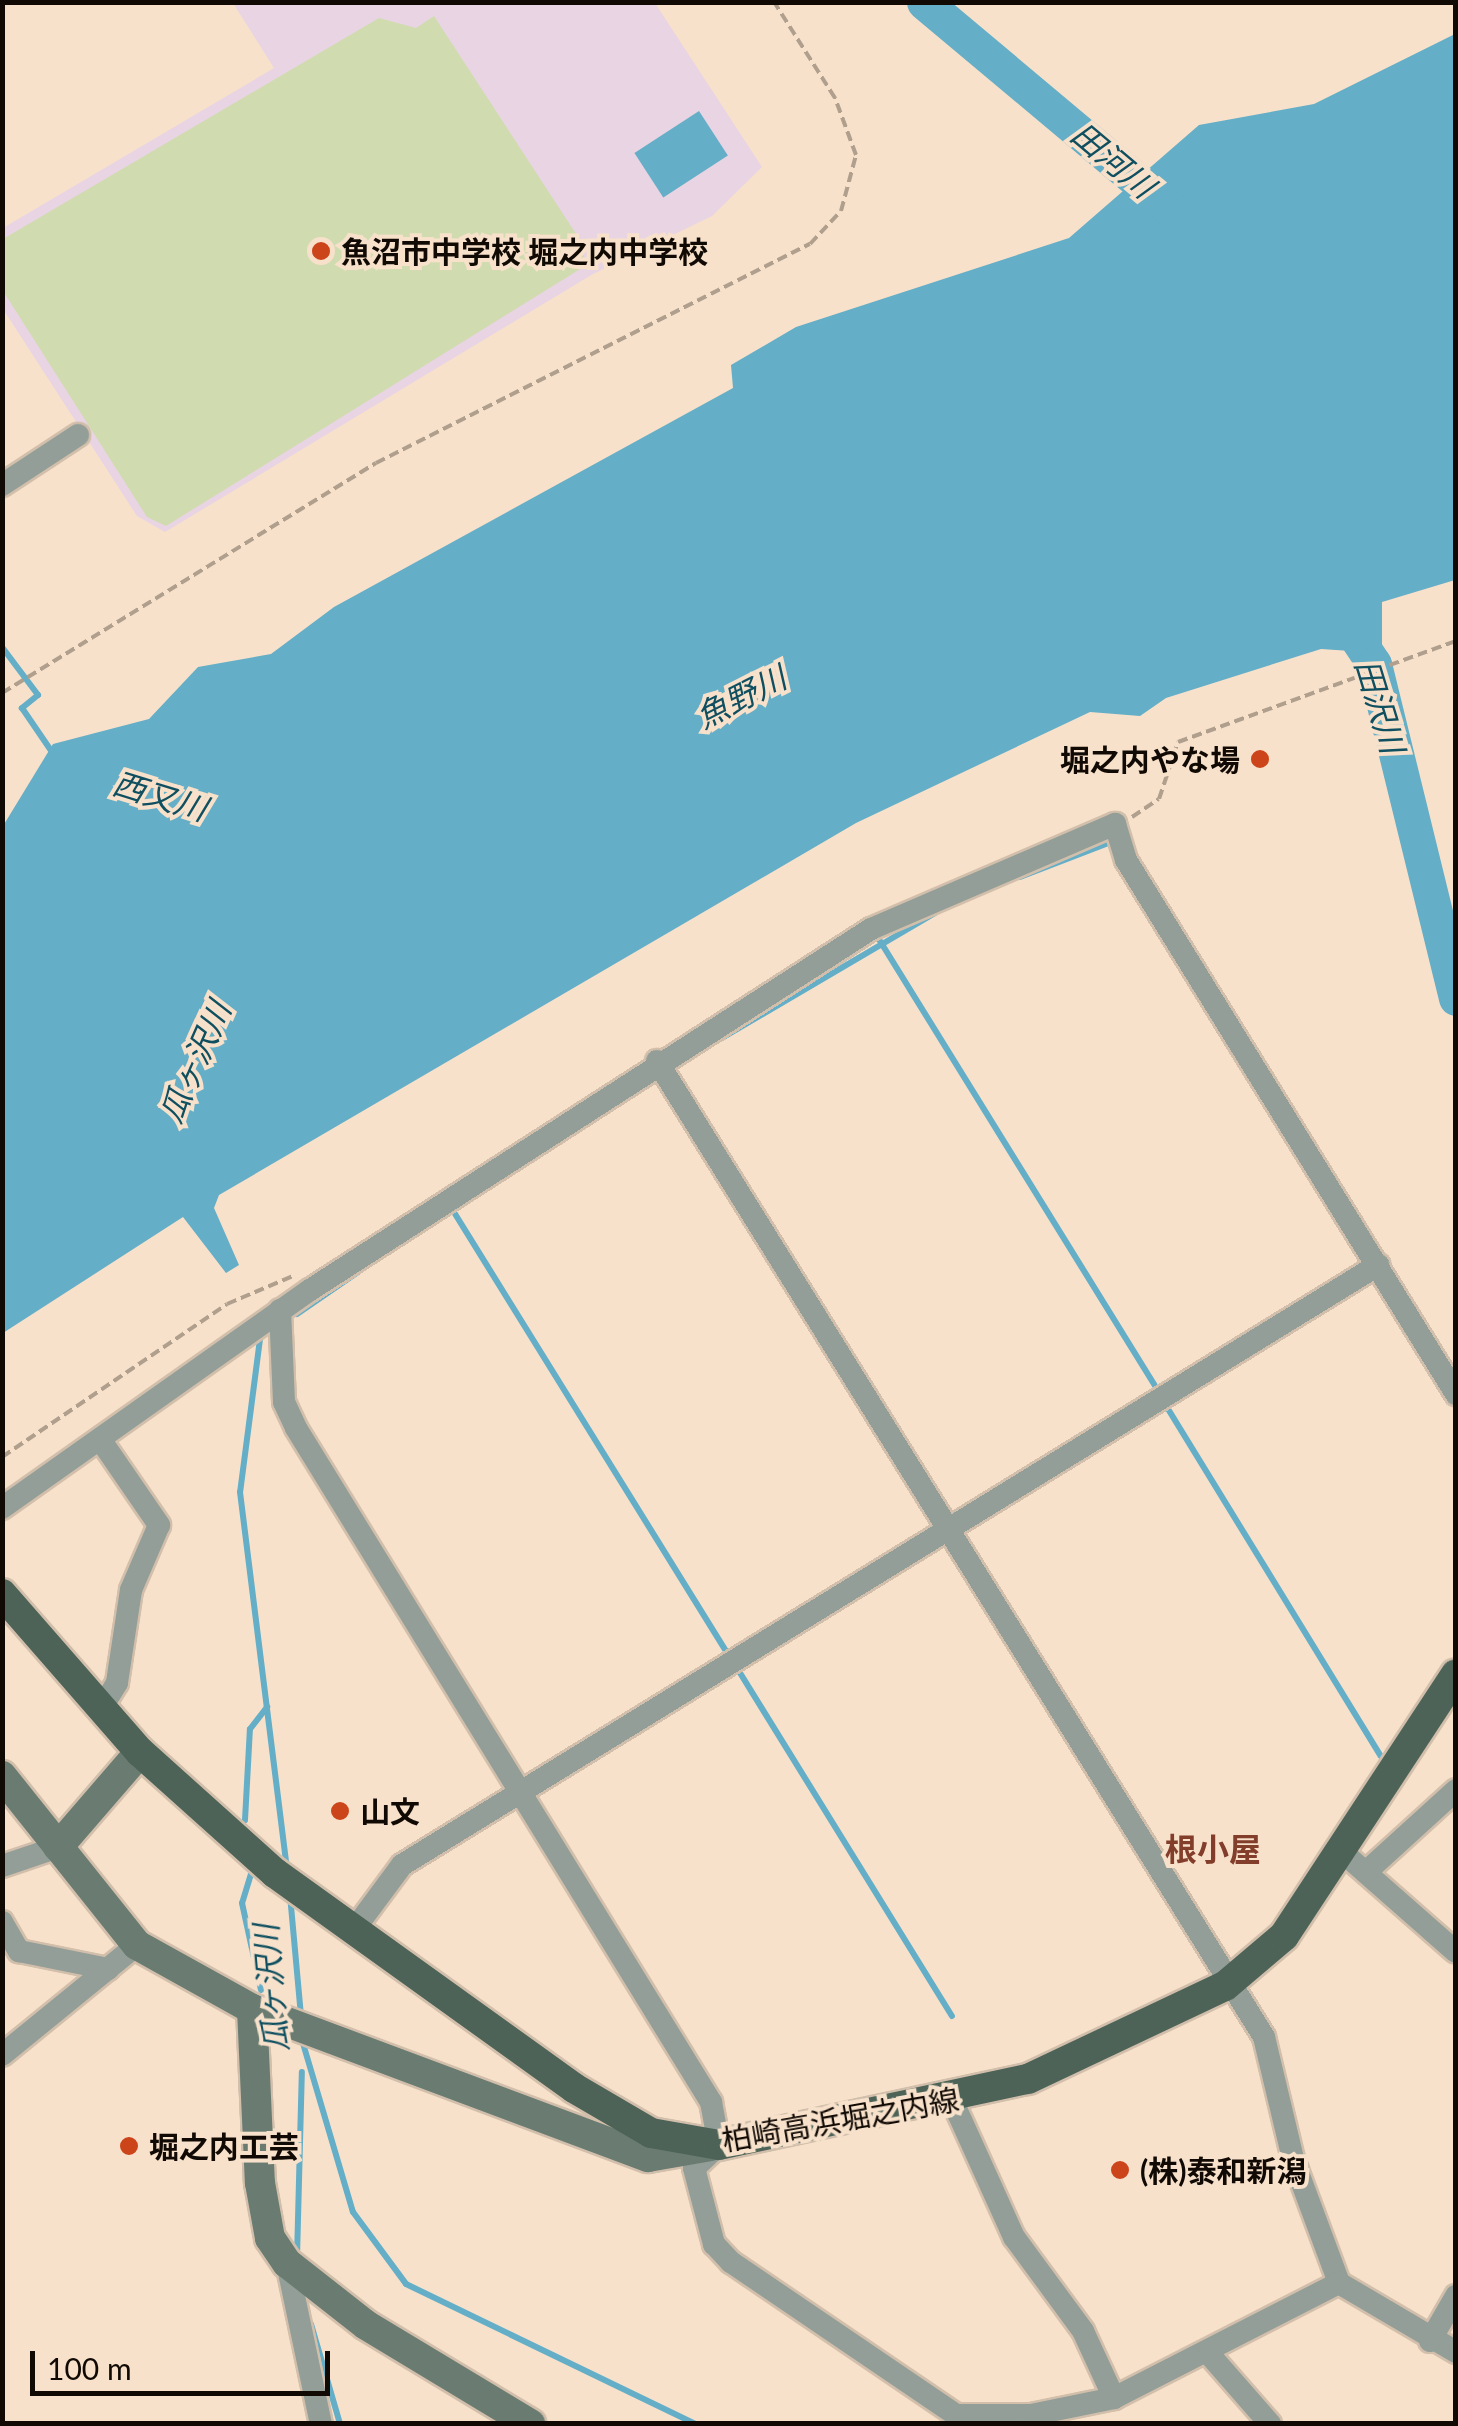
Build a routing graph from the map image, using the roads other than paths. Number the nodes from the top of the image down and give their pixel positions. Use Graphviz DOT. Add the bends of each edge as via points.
graph roads {
  1 [pos="78,435"];
  2 [pos="2,485"];
  3 [pos="656,1061"];
  4 [pos="1378,1265"];
  5 [pos="280,1310"];
  6 [pos="1456,1394"];
  7 [pos="102,1442"];
  8 [pos="2,1508"];
  9 [pos="947,1532"];
  10 [pos="2,1594"];
  11 [pos="1456,1674"];
  12 [pos="102,1707"];
  13 [pos="140,1752"];
  14 [pos="2,1776"];
  15 [pos="1456,1790"];
  16 [pos="522,1792"];
  17 [pos="58,1847"];
  18 [pos="1340,1850"];
  19 [pos="2,1866"];
  20 [pos="1366,1872"];
  21 [pos="2,1922"];
  22 [pos="353,1931"];
  23 [pos="137,1946"];
  24 [pos="1456,1952"];
  25 [pos="108,1969"];
  26 [pos="1226,1986"];
  27 [pos="252,2009"];
  28 [pos="2,2055"];
  29 [pos="954,2102"];
  30 [pos="719,2145"];
  31 [pos="287,2263"];
  32 [pos="1339,2283"];
  33 [pos="1456,2296"];
  34 [pos="1430,2341"];
  35 [pos="1456,2352"];
  36 [pos="1210,2354"];
  37 [pos="1114,2398"];
  38 [pos="953,2419"];
  39 [pos="1032,2419"];
  40 [pos="321,2424"];
  41 [pos="530,2424"];
  42 [pos="1270,2424"];
  1 -- 2 [label="street"];
  3 -- 4 [label="street" via="871,929 1115,824 1126,860"];
  3 -- 5 [label="street"];
  3 -- 9 [label="street"];
  4 -- 6 [label="street"];
  4 -- 9 [label="street"];
  5 -- 7 [label="street"];
  5 -- 16 [label="street" via="284,1402 296,1428"];
  7 -- 8 [label="street"];
  7 -- 12 [label="street" via="159,1525 131,1590 117,1683"];
  9 -- 16 [label="street"];
  9 -- 26 [label="street"];
  10 -- 12 [label="main road, 柏崎高浜堀之内線"];
  11 -- 18 [label="main road, 柏崎高浜堀之内線"];
  12 -- 13 [label="main road, 柏崎高浜堀之内線"];
  13 -- 17 [label="main road"];
  13 -- 22 [label="main road, 柏崎高浜堀之内線" via="275,1873"];
  14 -- 17 [label="main road"];
  15 -- 20 [label="street"];
  16 -- 22 [label="street" via="402,1865"];
  16 -- 30 [label="street" via="711,2102"];
  17 -- 19 [label="street"];
  17 -- 23 [label="main road"];
  18 -- 20 [label="street"];
  18 -- 26 [label="main road, 柏崎高浜堀之内線" via="1284,1936"];
  20 -- 24 [label="street"];
  21 -- 25 [label="street" via="20,1951"];
  22 -- 30 [label="main road, 柏崎高浜堀之内線" via="636,2124"];
  23 -- 25 [label="street"];
  23 -- 27 [label="main road"];
  25 -- 28 [label="street"];
  26 -- 29 [label="main road, 柏崎高浜堀之内線" via="1028,2078"];
  26 -- 32 [label="street" via="1264,2037 1294,2160"];
  27 -- 30 [label="main road" via="648,2157"];
  27 -- 31 [label="main road" via="260,2183 270,2238"];
  29 -- 30 [label="main road, 柏崎高浜堀之内線"];
  29 -- 37 [label="street" via="1014,2236 1082,2331"];
  30 -- 38 [label="street" via="694,2168 714,2244"];
  31 -- 40 [label="street"];
  31 -- 41 [label="main road" via="366,2325"];
  32 -- 34 [label="street"];
  32 -- 36 [label="street"];
  33 -- 34 [label="street"];
  34 -- 35 [label="street"];
  36 -- 37 [label="street"];
  36 -- 42 [label="street"];
  37 -- 39 [label="street"];
  38 -- 39 [label="street"];
}
